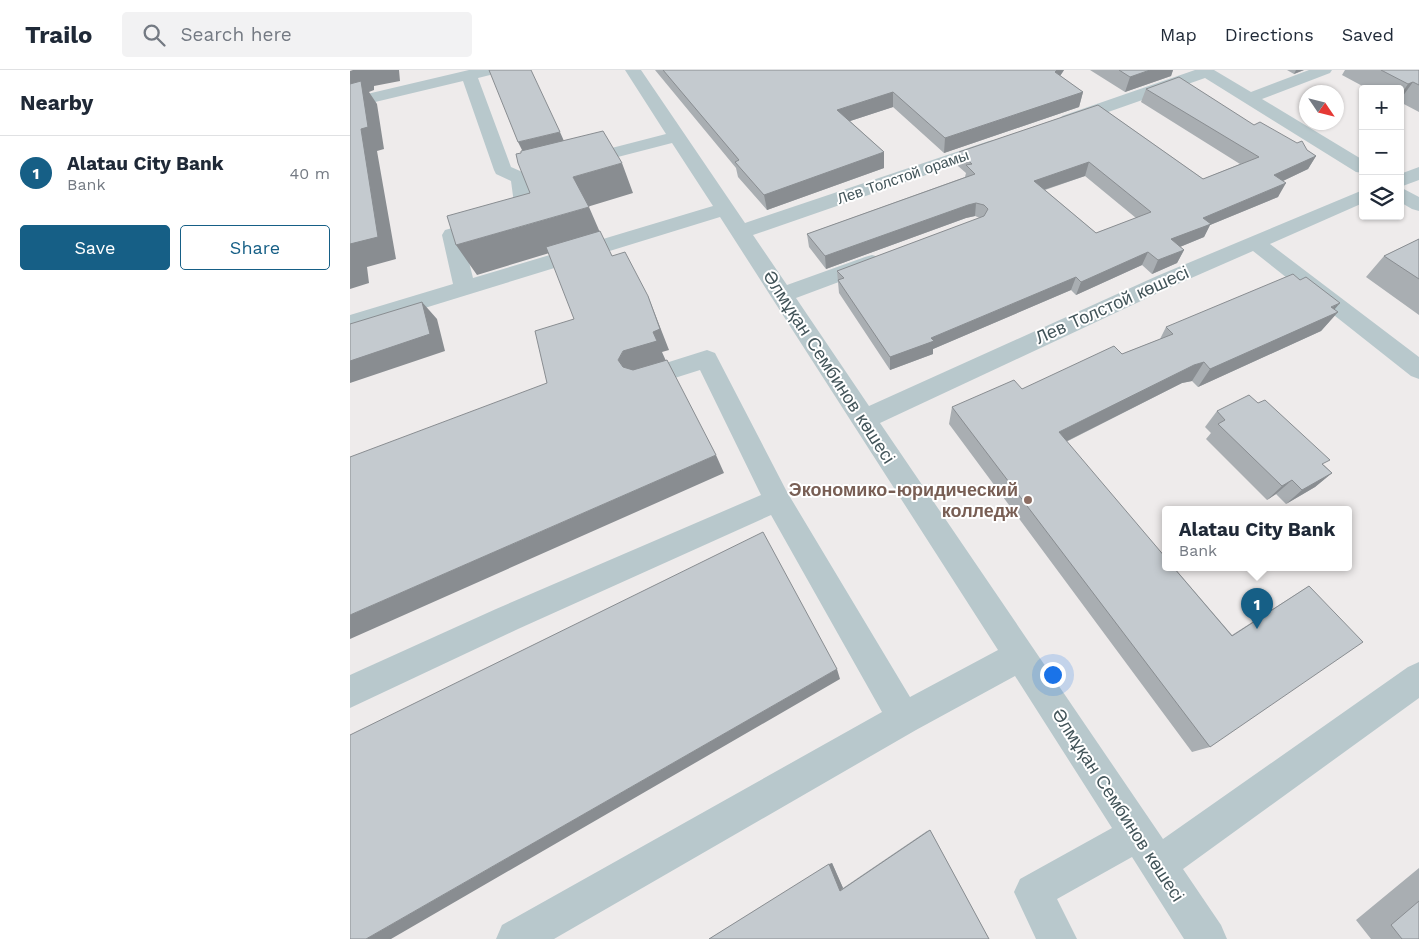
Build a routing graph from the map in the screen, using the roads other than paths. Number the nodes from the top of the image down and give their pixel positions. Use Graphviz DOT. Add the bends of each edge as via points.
graph roads {
  1 [pos="492,70"];
  2 [pos="633,70"];
  3 [pos="1324,70"];
  4 [pos="1205,71"];
  5 [pos="1277,74"];
  6 [pos="469,75"];
  7 [pos="1292,82"];
  8 [pos="392,94"];
  9 [pos="1250,98"];
  10 [pos="350,103"];
  11 [pos="388,111"];
  12 [pos="1048,127"];
  13 [pos="677,136"];
  14 [pos="1011,140"];
  15 [pos="566,165"];
  16 [pos="1359,166"];
  17 [pos="538,173"];
  18 [pos="1419,173"];
  19 [pos="520,178"];
  20 [pos="1404,179"];
  21 [pos="1404,196"];
  22 [pos="1359,198"];
  23 [pos="1419,205"];
  24 [pos="725,209"];
  25 [pos="740,232"];
  26 [pos="1255,242"];
  27 [pos="892,254"];
  28 [pos="465,288"];
  29 [pos="782,295"];
  30 [pos="350,323"];
  31 [pos="1419,370"];
  32 [pos="643,379"];
  33 [pos="864,419"];
  34 [pos="777,500"];
  35 [pos="1020,656"];
  36 [pos="1419,678"];
  37 [pos="350,692"];
  38 [pos="904,718"];
  39 [pos="1137,834"];
  40 [pos="1158,865"];
  41 [pos="516,939"];
  42 [pos="1058,939"];
  43 [pos="1206,939"];
  1 -- 6 [label="street"];
  2 -- 13 [label="street, Әлмұқан Сембинов көшесі"];
  3 -- 7 [label="street"];
  4 -- 9 [label="street"];
  4 -- 12 [label="street"];
  5 -- 7 [label="street"];
  6 -- 8 [label="street"];
  6 -- 19 [label="street" via="503,170"];
  7 -- 9 [label="street"];
  8 -- 10 [label="street"];
  8 -- 11 [label="street" via="396,104"];
  9 -- 16 [label="street"];
  13 -- 15 [label="street"];
  13 -- 24 [label="street, Әлмұқан Сембинов көшесі"];
  14 -- 25 [label="street, Лев Толстой орамы"];
  17 -- 19 [label="street"];
  18 -- 20 [label="street"];
  19 -- 28 [label="street" via="526,214 452,235"];
  21 -- 23 [label="street"];
  22 -- 26 [label="street, Лев Толстой көшесі"];
  24 -- 25 [label="street, Әлмұқан Сембинов көшесі"];
  24 -- 28 [label="street"];
  25 -- 29 [label="street, Әлмұқан Сембинов көшесі"];
  26 -- 31 [label="street"];
  26 -- 33 [label="street, Лев Толстой көшесі"];
  27 -- 29 [label="street"];
  28 -- 30 [label="street"];
  29 -- 33 [label="street, Әлмұқан Сембинов көшесі"];
  32 -- 34 [label="street" via="707,359"];
  33 -- 35 [label="street, Әлмұқан Сембинов көшесі"];
  34 -- 37 [label="street"];
  34 -- 38 [label="street"];
  35 -- 38 [label="street"];
  35 -- 39 [label="street, Әлмұқан Сембинов көшесі"];
  36 -- 40 [label="street"];
  38 -- 41 [label="street"];
  39 -- 40 [label="street, Әлмұқан Сембинов көшесі"];
  39 -- 42 [label="street" via="1033,892"];
  40 -- 43 [label="street, Әлмұқан Сембинов көшесі"];
}
